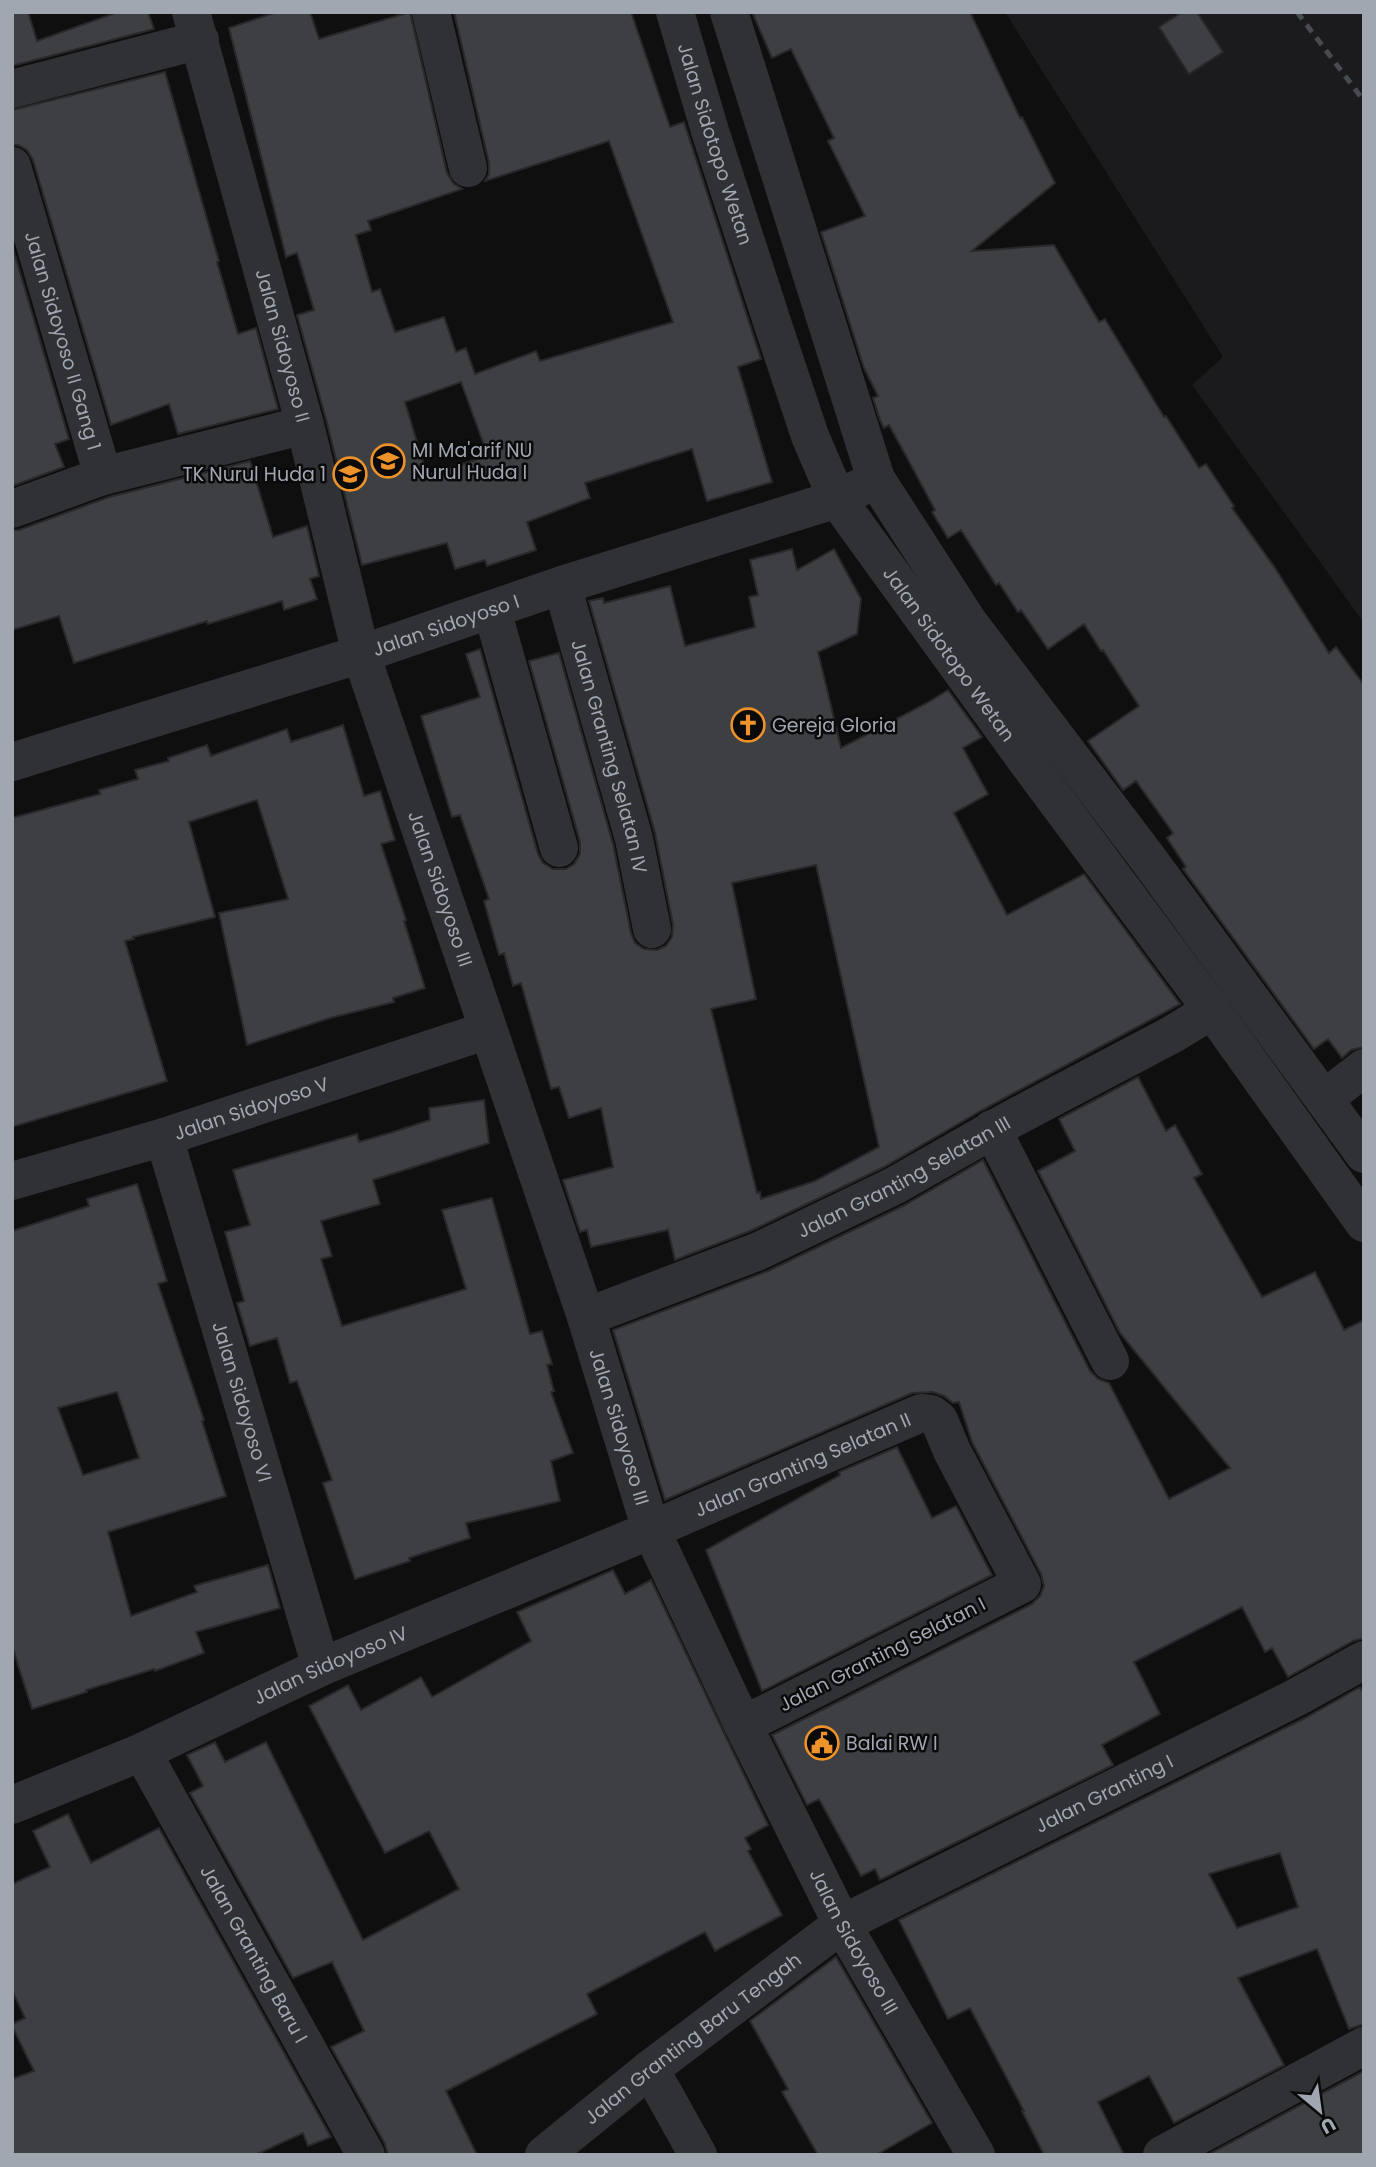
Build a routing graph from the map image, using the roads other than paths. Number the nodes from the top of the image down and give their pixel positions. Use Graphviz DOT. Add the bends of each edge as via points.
graph roads {
  1 [pos="431,12"];
  2 [pos="675,12"];
  3 [pos="729,12"];
  4 [pos="195,26"];
  5 [pos="12,89"];
  6 [pos="12,166"];
  7 [pos="468,168"];
  8 [pos="305,425"];
  9 [pos="103,477"];
  10 [pos="876,479"];
  11 [pos="837,499"];
  12 [pos="12,509"];
  13 [pos="562,585"];
  14 [pos="492,610"];
  15 [pos="361,654"];
  16 [pos="12,762"];
  17 [pos="559,848"];
  18 [pos="652,929"];
  19 [pos="1212,1010"];
  20 [pos="488,1031"];
  21 [pos="1364,1068"];
  22 [pos="1324,1099"];
  23 [pos="992,1129"];
  24 [pos="163,1137"];
  25 [pos="1364,1154"];
  26 [pos="12,1181"];
  27 [pos="1364,1223"];
  28 [pos="586,1317"];
  29 [pos="1110,1361"];
  30 [pos="651,1530"];
  31 [pos="1022,1584"];
  32 [pos="1364,1660"];
  33 [pos="321,1667"];
  34 [pos="742,1723"];
  35 [pos="142,1752"];
  36 [pos="13,1803"];
  37 [pos="842,1924"];
  38 [pos="1364,2046"];
  39 [pos="650,2069"];
  40 [pos="366,2155"];
  41 [pos="544,2155"];
  42 [pos="698,2155"];
  43 [pos="976,2155"];
  44 [pos="1162,2155"];
  1 -- 7 [label="street"];
  2 -- 11 [label="street, Jalan Sidotopo Wetan" via="775,331 810,436"];
  3 -- 10 [label="street, Jalan Sidotopo Wetan"];
  4 -- 5 [label="street, Jalan Sidoyoso II"];
  4 -- 8 [label="street, Jalan Sidoyoso II"];
  6 -- 9 [label="street, Jalan Sidoyoso II Gang 1"];
  8 -- 9 [label="street, Jalan Sidoyoso II Gang 1"];
  8 -- 15 [label="street, Jalan Sidoyoso II"];
  9 -- 12 [label="street, Jalan Sidoyoso II Gang 1"];
  10 -- 11 [label="street, Jalan Sidoyoso I"];
  10 -- 22 [label="street, Jalan Sidotopo Wetan" via="969,623"];
  11 -- 13 [label="street, Jalan Sidoyoso I"];
  11 -- 19 [label="street, Jalan Sidotopo Wetan"];
  13 -- 14 [label="street, Jalan Sidoyoso I"];
  13 -- 18 [label="street, Jalan Granting Selatan IV" via="634,839"];
  14 -- 15 [label="street, Jalan Sidoyoso I"];
  14 -- 17 [label="street"];
  15 -- 16 [label="street, Jalan Sidoyoso I"];
  15 -- 20 [label="street, Jalan Sidoyoso III"];
  19 -- 23 [label="street, Jalan Granting Selatan III"];
  19 -- 27 [label="street, Jalan Sidotopo Wetan"];
  20 -- 24 [label="street, Jalan Sidoyoso V"];
  20 -- 28 [label="street, Jalan Sidoyoso III"];
  21 -- 22 [label="street"];
  22 -- 25 [label="street, Jalan Sidotopo Wetan"];
  23 -- 28 [label="street, Jalan Granting Selatan III" via="894,1186 759,1251"];
  23 -- 29 [label="street"];
  24 -- 26 [label="street, Jalan Sidoyoso V"];
  24 -- 33 [label="street, Jalan Sidoyoso VI"];
  28 -- 30 [label="street, Jalan Sidoyoso III"];
  30 -- 31 [label="street, Jalan Granting Selatan II" via="921,1413 939,1420"];
  30 -- 33 [label="street, Jalan Sidoyoso IV"];
  30 -- 34 [label="street, Jalan Sidoyoso III"];
  31 -- 34 [label="street, Jalan Granting Selatan I"];
  32 -- 37 [label="street, Jalan Granting I"];
  33 -- 35 [label="street, Jalan Sidoyoso IV"];
  34 -- 37 [label="street, Jalan Sidoyoso III"];
  35 -- 36 [label="street, Jalan Sidoyoso IV"];
  35 -- 40 [label="street, Jalan Granting Baru I"];
  37 -- 39 [label="street, Jalan Granting Baru Tengah"];
  37 -- 43 [label="street, Jalan Sidoyoso III"];
  38 -- 44 [label="street"];
  39 -- 41 [label="street, Jalan Granting Baru Tengah"];
  39 -- 42 [label="street"];
}
